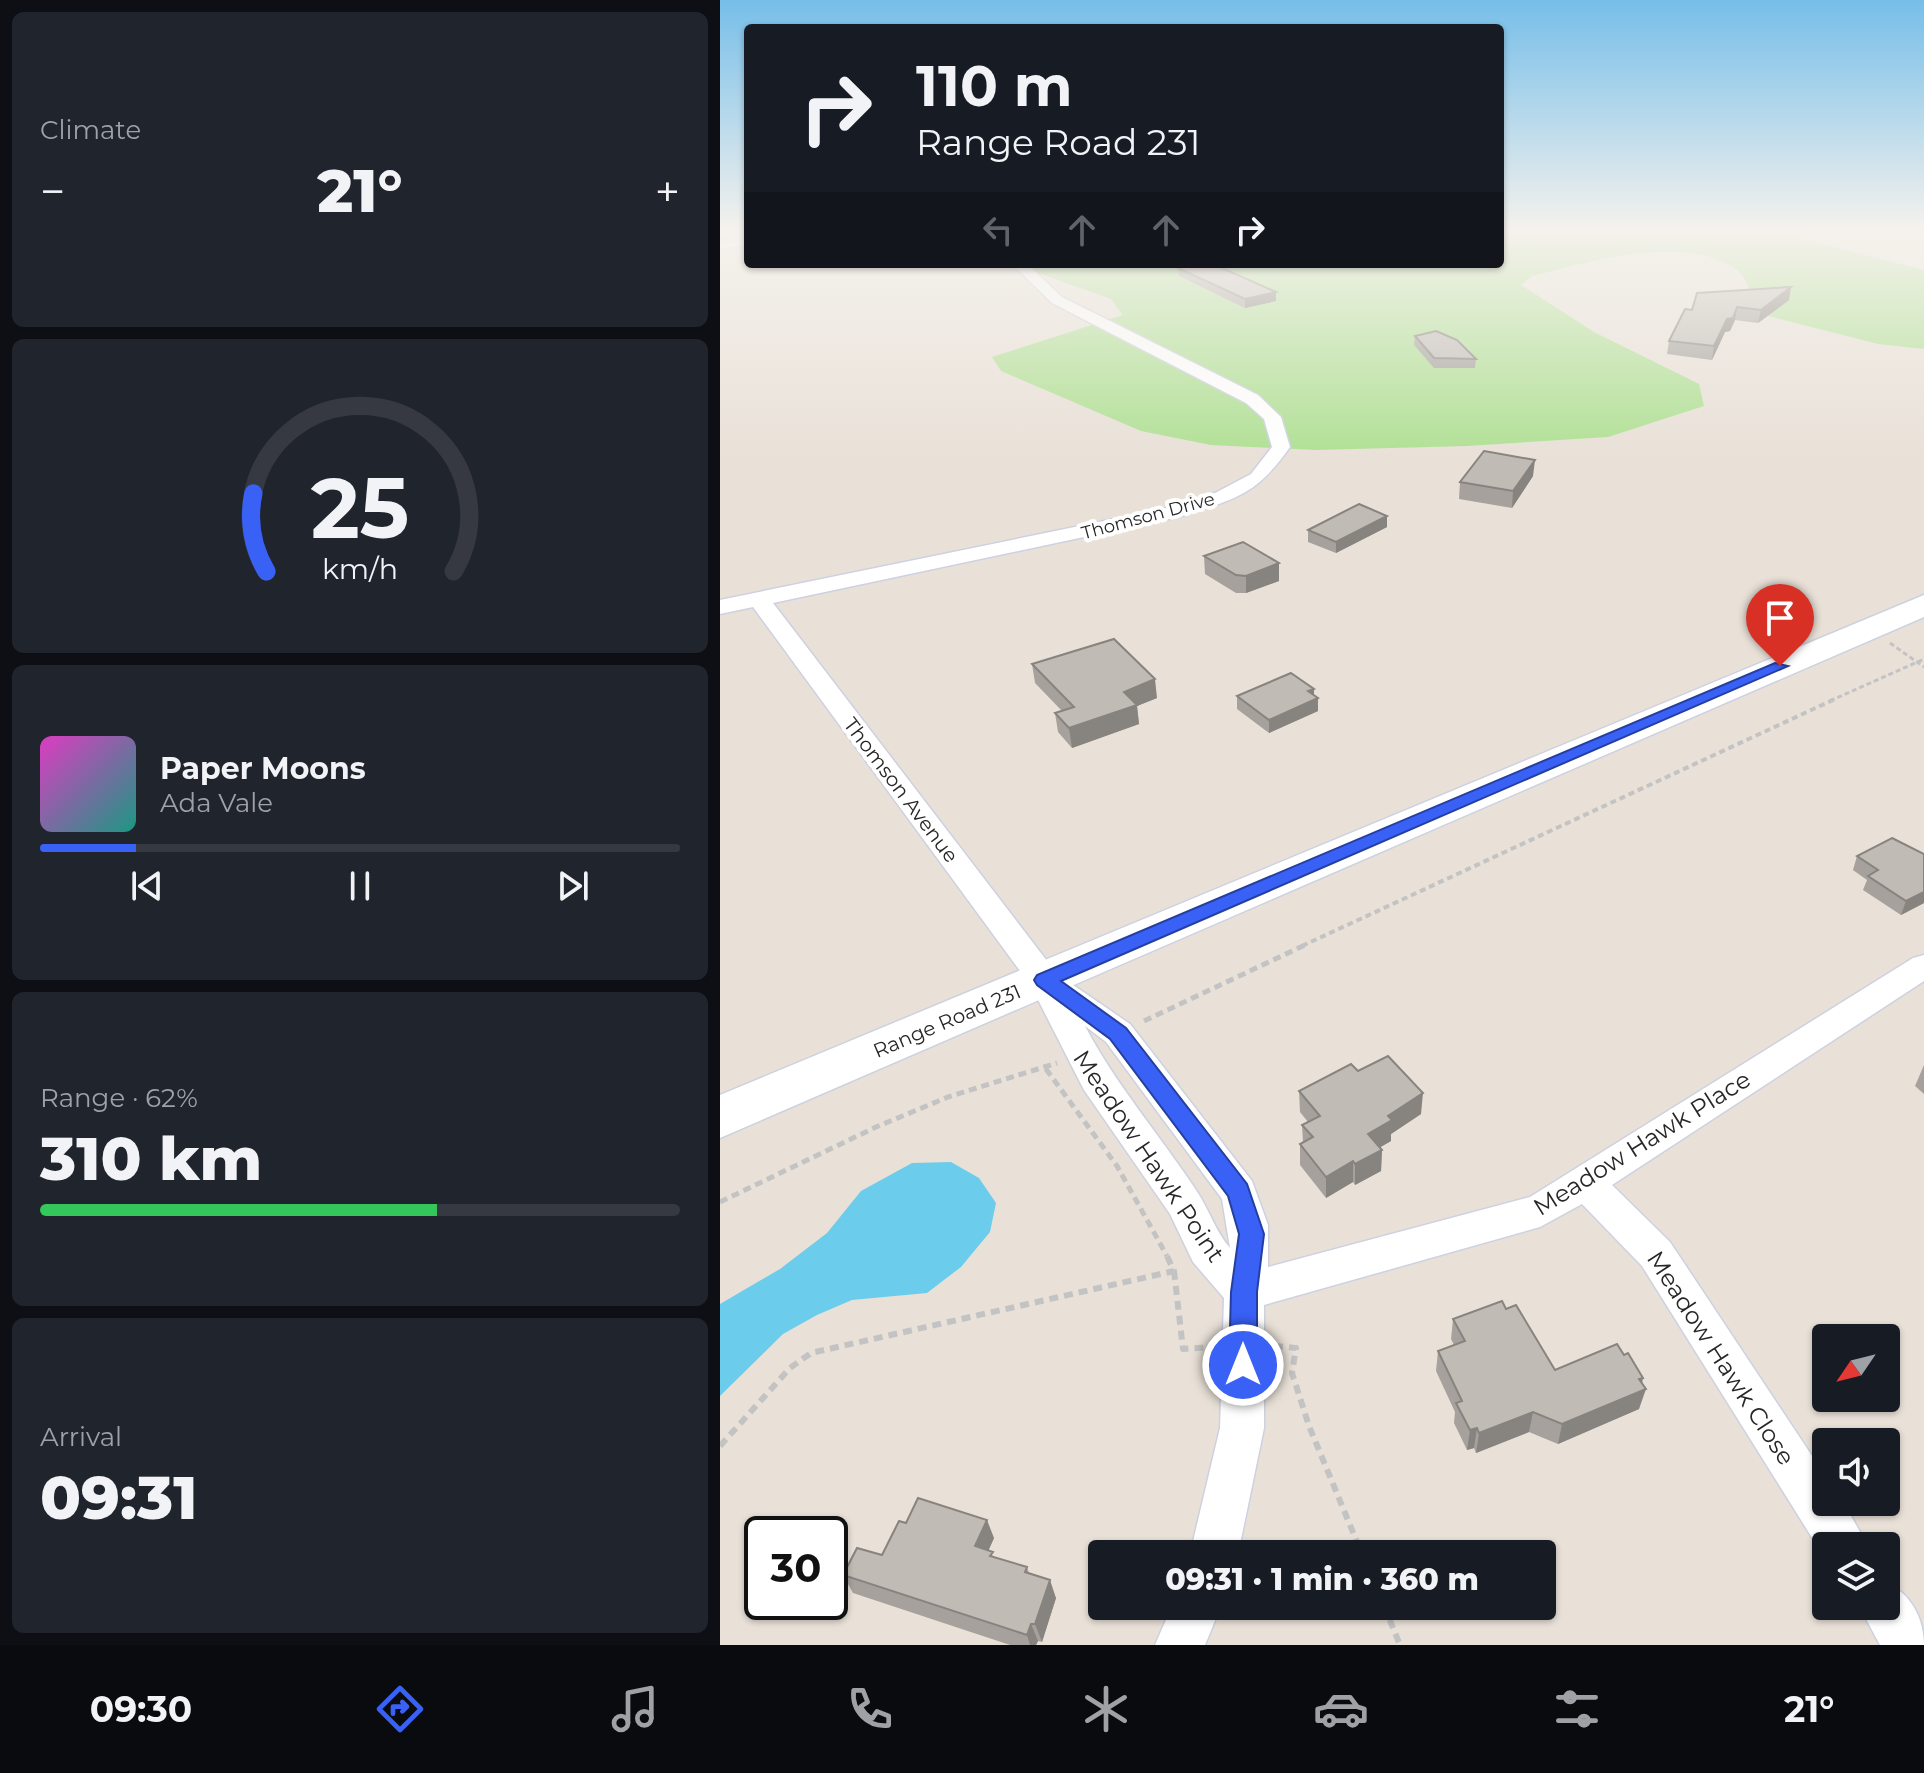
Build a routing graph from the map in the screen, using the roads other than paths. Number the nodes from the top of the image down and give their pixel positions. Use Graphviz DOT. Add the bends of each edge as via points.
graph roads {
  1 [pos="1068,306"];
  2 [pos="759,599"];
  3 [pos="1924,605"];
  4 [pos="720,607"];
  5 [pos="1924,966"];
  6 [pos="1044,980"];
  7 [pos="720,1117"];
  8 [pos="1585,1183"];
  9 [pos="1244,1292"];
  10 [pos="1835,1532"];
  11 [pos="1218,1540"];
  12 [pos="1191,1620"];
  13 [pos="1892,1620"];
  14 [pos="1180,1645"];
  15 [pos="1909,1645"];
  1 -- 2 [label="street, Thomson Drive" via="1252,399 1272,417 1281,447 1258,478 1222,497 1171,513"];
  2 -- 4 [label="street, Thomson Drive"];
  2 -- 6 [label="street, Thomson Avenue"];
  3 -- 6 [label="street, Range Road 231"];
  5 -- 8 [label="street, Meadow Hawk Place"];
  6 -- 7 [label="street, Range Road 231"];
  6 -- 9 [label="street, Meadow Hawk Point" via="1079,1052 1184,1203 1207,1250"];
  6 -- 9 [label="street, Meadow Hawk Point" via="1118,1033 1239,1192 1252,1234"];
  8 -- 9 [label="street, Meadow Hawk Place" via="1540,1211"];
  8 -- 10 [label="street, Meadow Hawk Close" via="1656,1254"];
  9 -- 11 [label="street, Meadow Hawk Point" via="1245,1409"];
  12 -- 14 [label="street"];
  13 -- 15 [label="street"];
}
